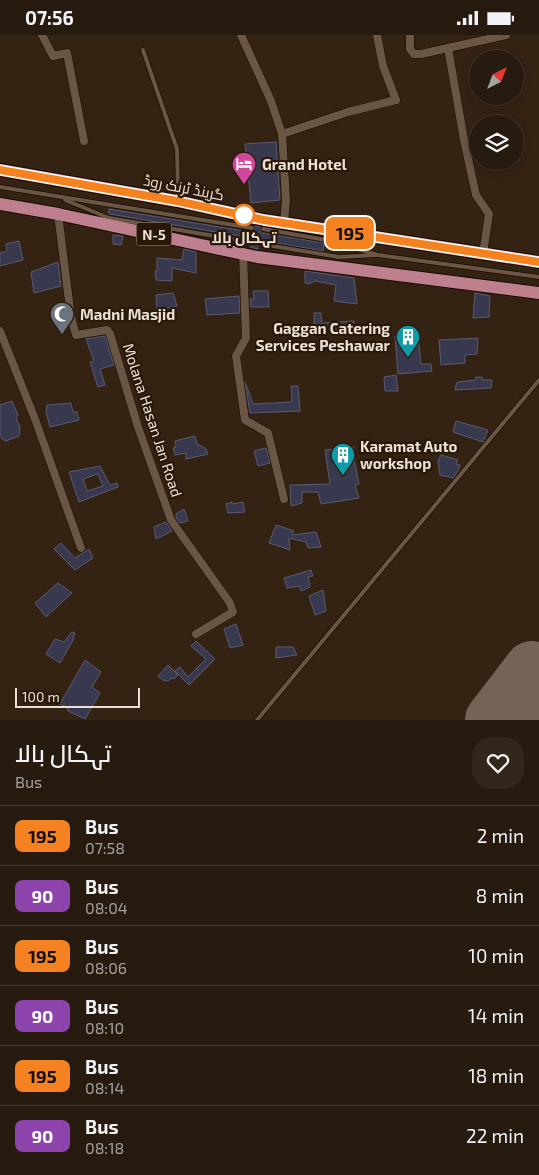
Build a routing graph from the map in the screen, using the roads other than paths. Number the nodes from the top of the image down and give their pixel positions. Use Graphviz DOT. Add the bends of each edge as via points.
graph roads {
  1 [pos="42,35"];
  2 [pos="241,35"];
  3 [pos="377,35"];
  4 [pos="410,35"];
  5 [pos="506,35"];
  6 [pos="448,48"];
  7 [pos="143,50"];
  8 [pos="282,134"];
  9 [pos="84,141"];
  10 [pos="0,170"];
  11 [pos="0,187"];
  12 [pos="55,197"];
  13 [pos="177,201"];
  14 [pos="0,204"];
  15 [pos="58,214"];
  16 [pos="284,222"];
  17 [pos="252,227"];
  18 [pos="262,229"];
  19 [pos="250,242"];
  20 [pos="261,244"];
  21 [pos="243,253"];
  22 [pos="483,254"];
  23 [pos="378,255"];
  24 [pos="539,262"];
  25 [pos="539,277"];
  26 [pos="539,293"];
  27 [pos="0,331"];
  28 [pos="539,381"];
  29 [pos="284,499"];
  30 [pos="81,548"];
  31 [pos="196,634"];
  32 [pos="257,720"];
  1 -- 9 [label="street" via="53,56 67,53"];
  2 -- 8 [label="street"];
  3 -- 8 [label="street" via="383,66 396,100"];
  4 -- 6 [label="street" via="410,49 414,54"];
  5 -- 6 [label="street"];
  6 -- 22 [label="street" via="476,195 489,214"];
  7 -- 13 [label="lane" via="177,149"];
  8 -- 16 [label="street"];
  10 -- 13 [label="highway, گرینڈ ٹرنک روڈ / N-5"];
  11 -- 12 [label="lane"];
  12 -- 17 [label="lane"];
  12 -- 19 [label="lane" via="109,218"];
  13 -- 16 [label="highway, گرینڈ ٹرنک روڈ / N-5"];
  14 -- 15 [label="highway, N-5"];
  15 -- 21 [label="highway, N-5"];
  15 -- 31 [label="street, Molana Hasan Jan Road" via="76,335 107,331 110,334 171,520 230,603 233,612"];
  16 -- 22 [label="highway, گرینڈ ٹرنک روڈ / N-5"];
  18 -- 23 [label="lane" via="326,240"];
  20 -- 23 [label="lane" via="339,257"];
  21 -- 26 [label="highway, N-5"];
  21 -- 29 [label="street" via="246,338 236,356 244,420 268,433"];
  22 -- 24 [label="highway, گرینڈ ٹرنک روڈ / N-5"];
  23 -- 25 [label="lane"];
  27 -- 30 [label="street"];
  28 -- 32 [label="lane"];
}
